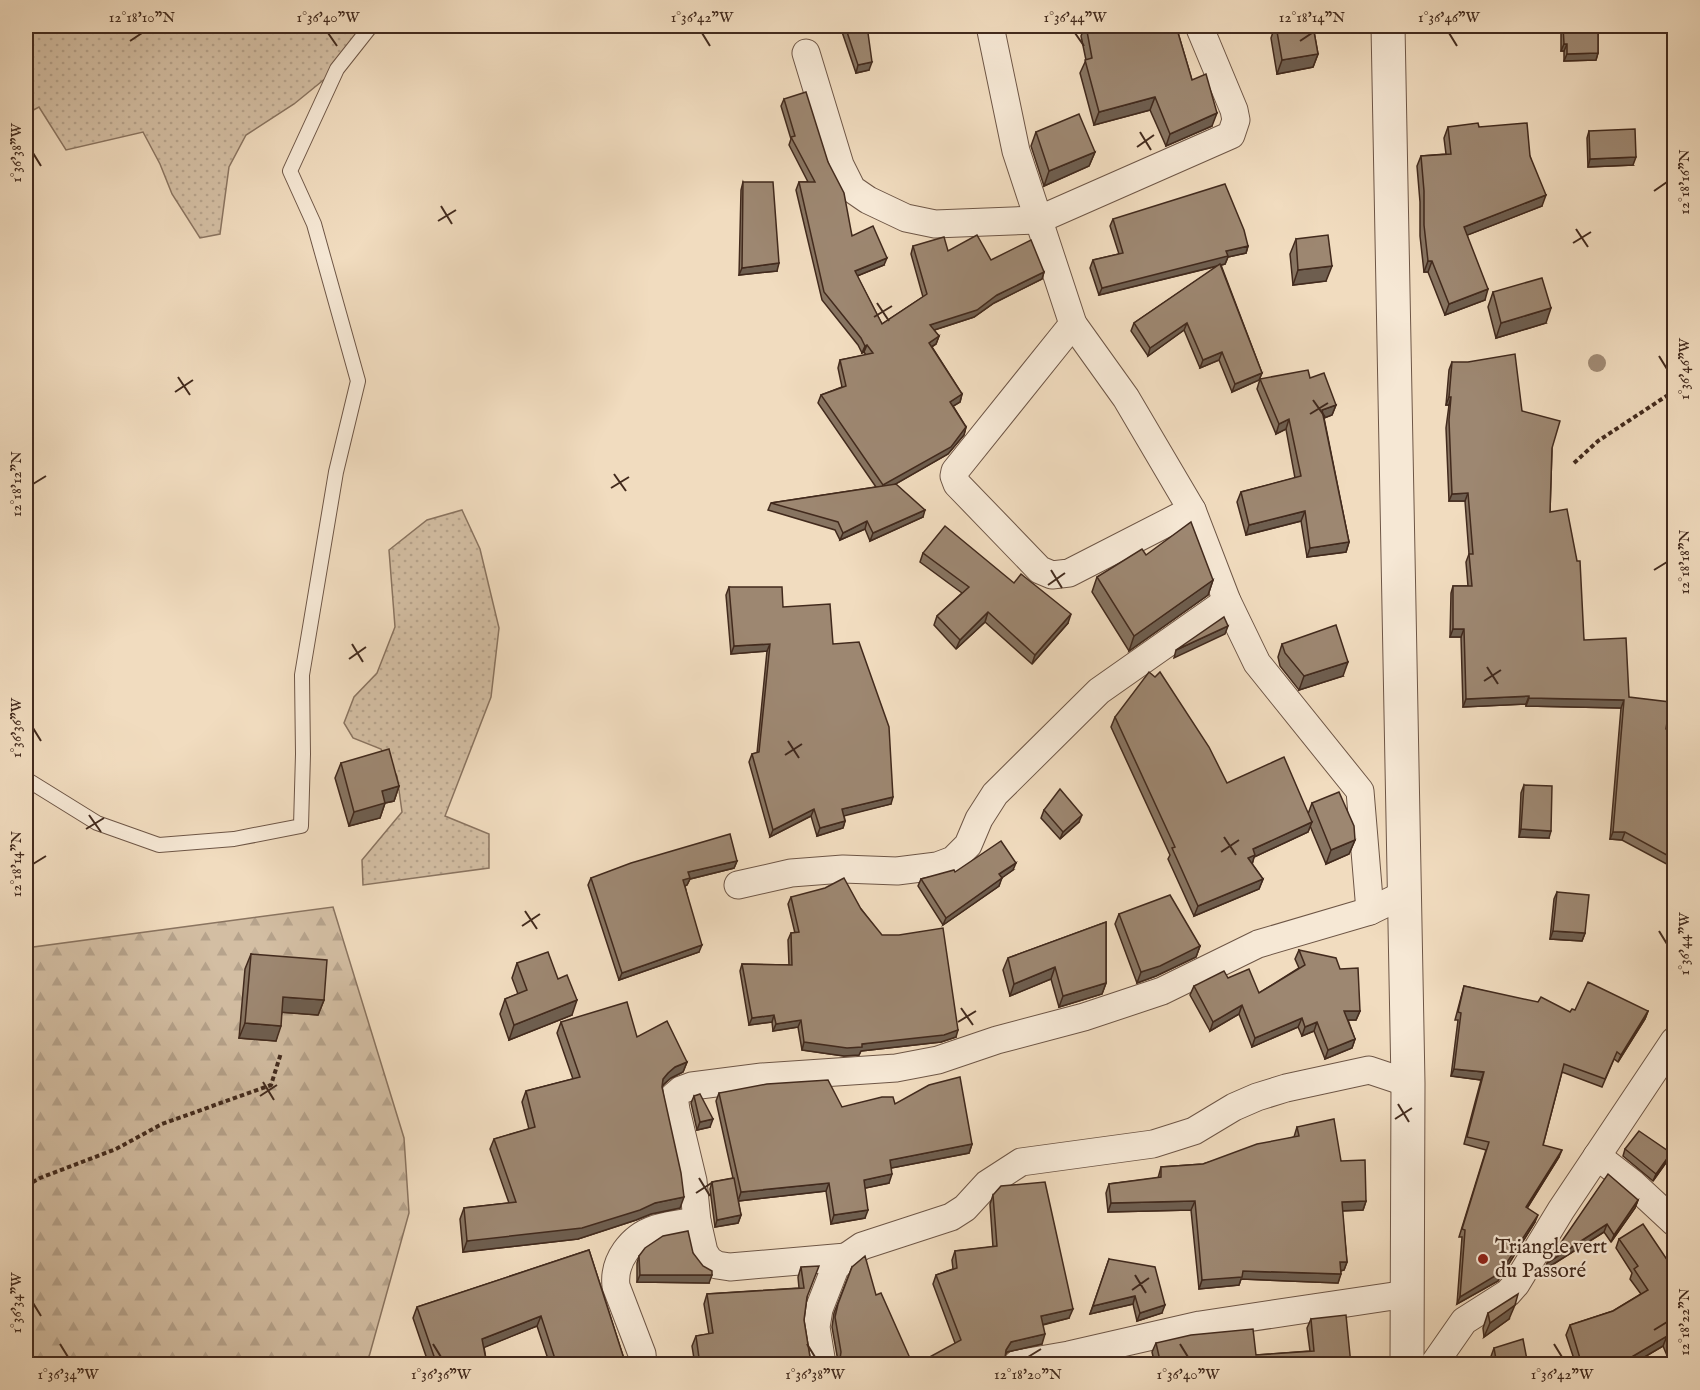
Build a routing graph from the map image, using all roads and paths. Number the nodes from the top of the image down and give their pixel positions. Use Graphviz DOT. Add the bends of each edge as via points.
graph roads {
  1 [pos="372,26"];
  2 [pos="990,26"];
  3 [pos="1199,26"];
  4 [pos="1388,26"];
  5 [pos="806,53"];
  6 [pos="1038,220"];
  7 [pos="1073,324"];
  8 [pos="1674,391"];
  9 [pos="1574,463"];
  10 [pos="1192,510"];
  11 [pos="1227,602"];
  12 [pos="26,778"];
  13 [pos="738,885"];
  14 [pos="1405,894"];
  15 [pos="1370,911"];
  16 [pos="1674,1041"];
  17 [pos="281,1053"];
  18 [pos="1408,1083"];
  19 [pos="1597,1156"];
  20 [pos="26,1186"];
  21 [pos="697,1221"];
  22 [pos="1674,1222"];
  23 [pos="846,1257"];
  24 [pos="1407,1294"];
  25 [pos="644,1365"];
  26 [pos="822,1365"];
  27 [pos="1017,1365"];
  28 [pos="1407,1365"];
  29 [pos="1434,1365"];
  1 -- 12 [label="lane" via="337,69 290,171 314,224 358,381 336,472 302,675 301,826 234,839 159,845 97,823"];
  2 -- 6 [label="street" via="1016,151"];
  3 -- 6 [label="street" via="1234,110 1236,120 1231,135"];
  4 -- 14 [label="street"];
  5 -- 6 [label="street" via="840,165 852,189 906,218 934,224"];
  6 -- 7 [label="street"];
  7 -- 10 [label="street" via="1126,398"];
  7 -- 10 [label="street" via="955,471 957,484 1040,570 1052,575 1069,573"];
  8 -- 9 [label="path" via="1598,441"];
  10 -- 11 [label="street"];
  11 -- 13 [label="street" via="1100,692 995,794 968,845 953,860 897,871 843,869 791,873"];
  11 -- 15 [label="street" via="1257,663 1360,791"];
  14 -- 15 [label="street"];
  14 -- 18 [label="street"];
  15 -- 21 [label="street" via="1258,944 1177,985 1119,1006 918,1065 762,1077 681,1090 674,1096 693,1181"];
  16 -- 19 [label="street"];
  17 -- 20 [label="path" via="271,1085 162,1124 116,1149"];
  18 -- 23 [label="street" via="1370,1070 1257,1097 1194,1131 1153,1144 1021,1162 987,1184 951,1217 862,1246"];
  18 -- 24 [label="street"];
  19 -- 22 [label="street"];
  19 -- 29 [label="street" via="1516,1284 1464,1321"];
  21 -- 23 [label="street" via="704,1252 717,1265"];
  21 -- 25 [label="street" via="655,1229 618,1261 616,1286"];
  23 -- 26 [label="street" via="836,1268 819,1309 816,1328"];
  24 -- 27 [label="street" via="1200,1325"];
  24 -- 28 [label="street"];
}
